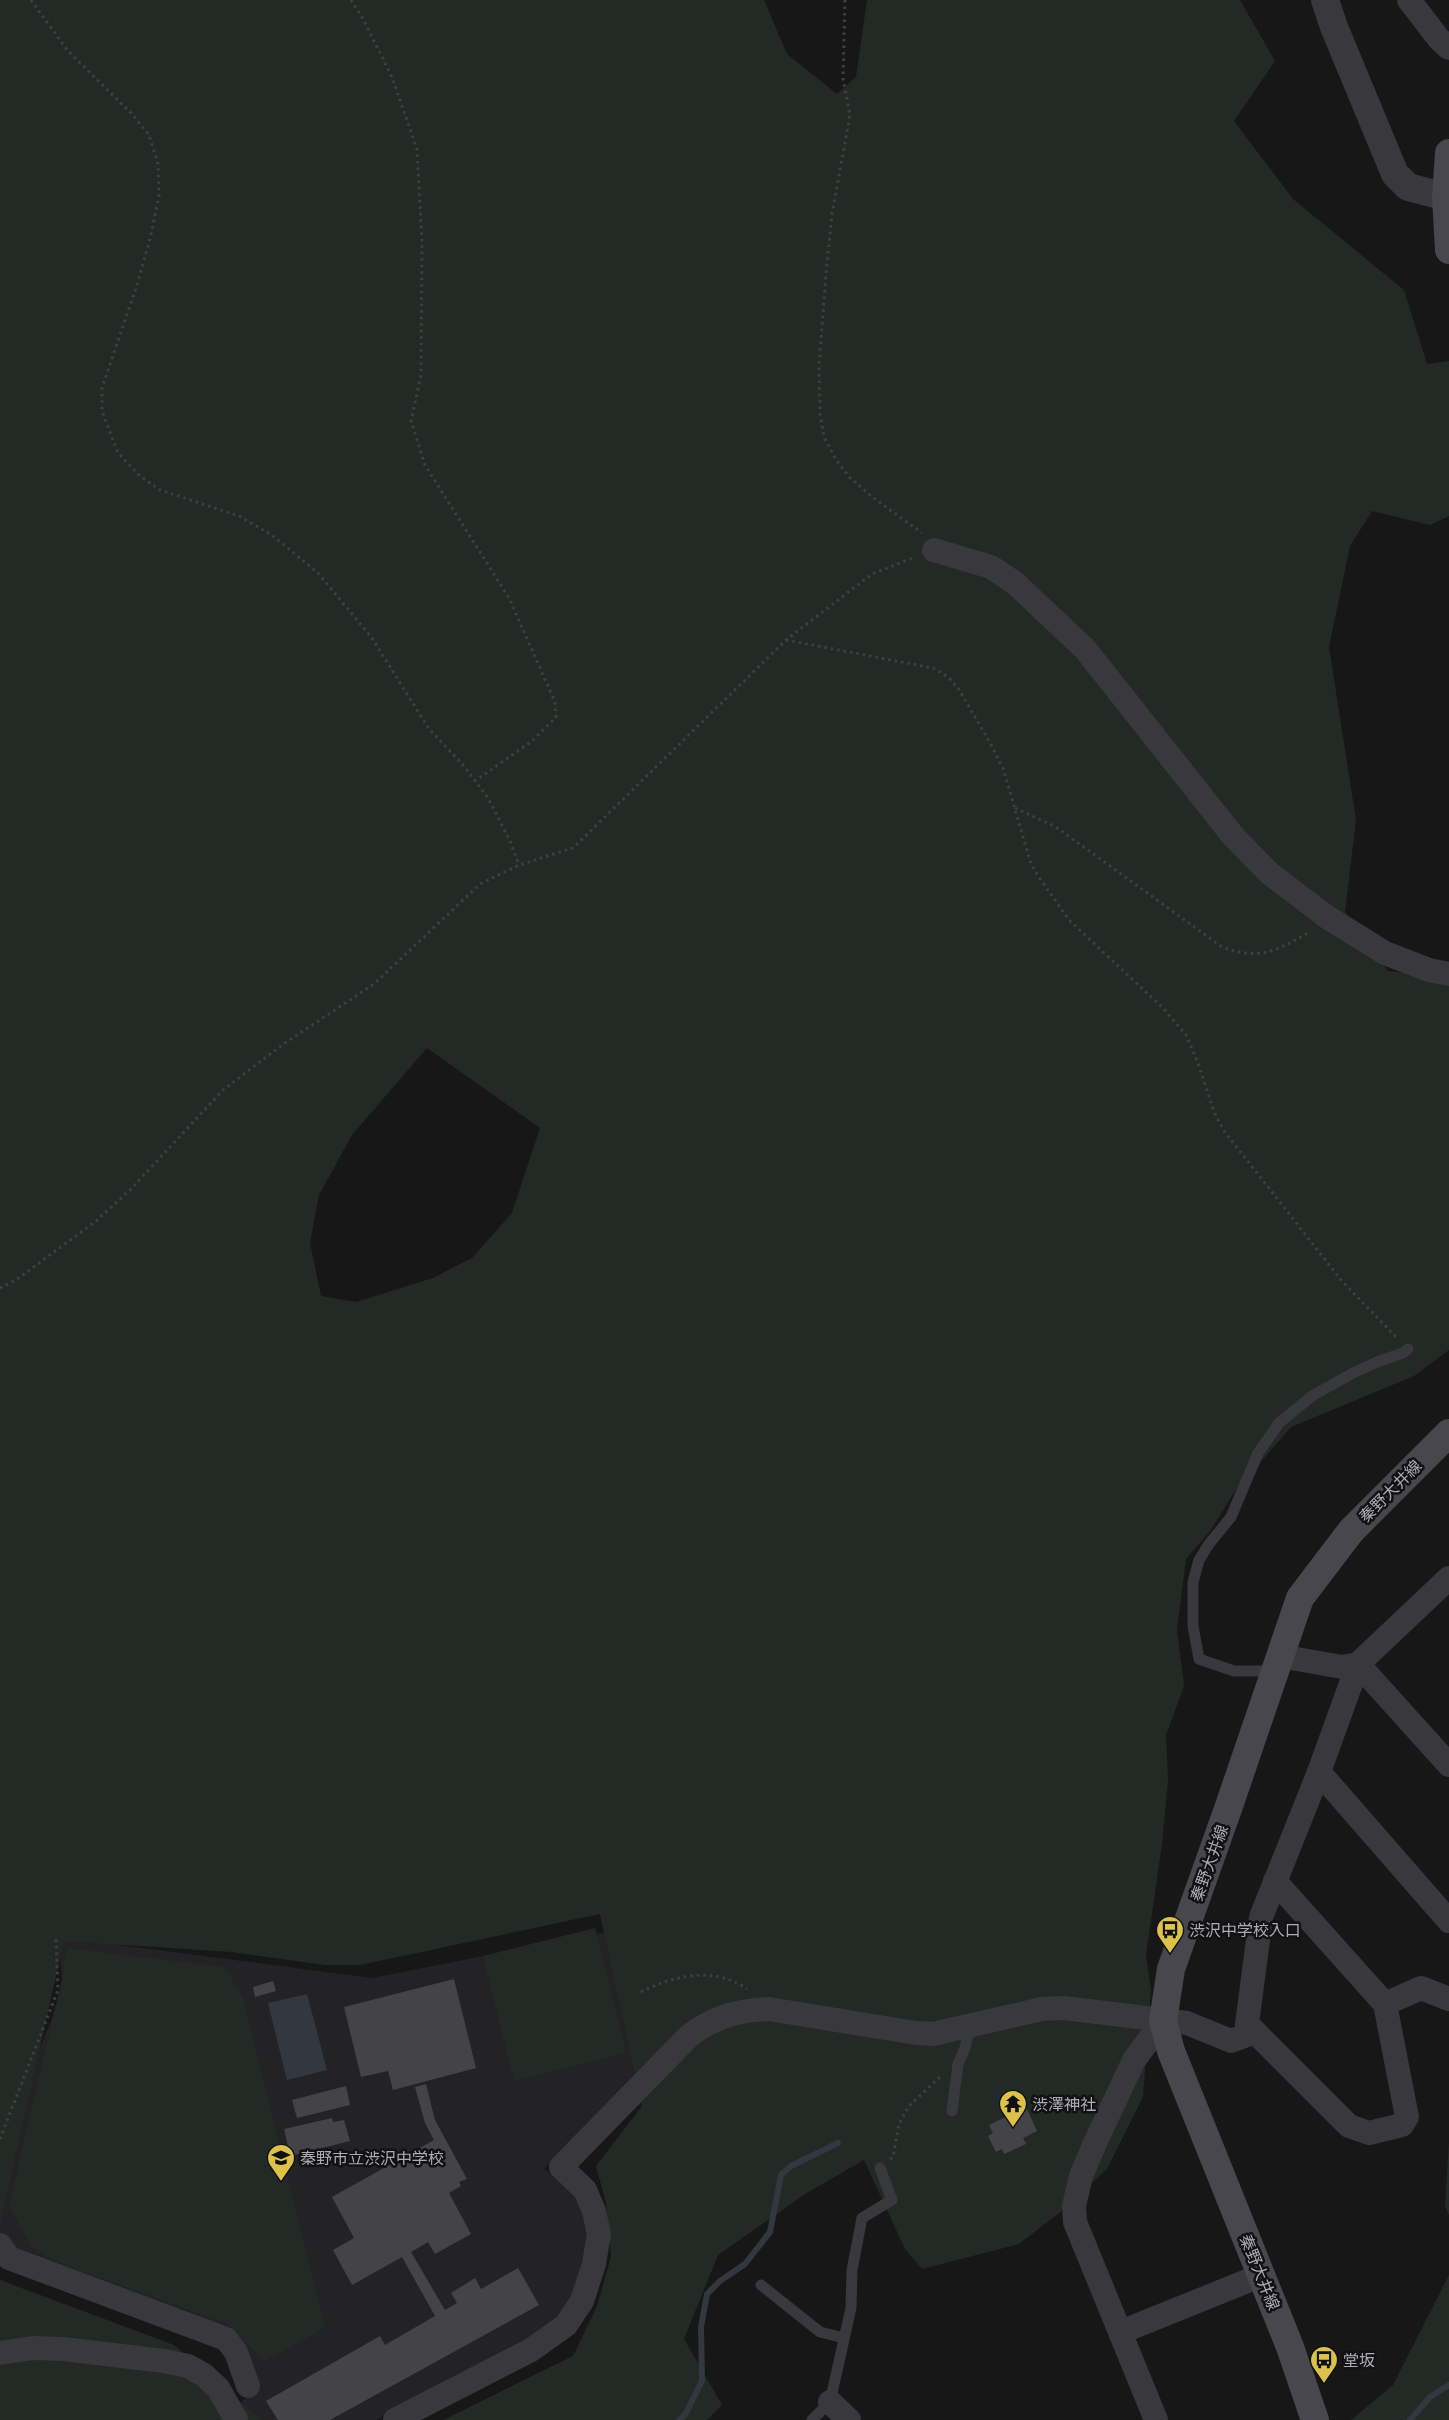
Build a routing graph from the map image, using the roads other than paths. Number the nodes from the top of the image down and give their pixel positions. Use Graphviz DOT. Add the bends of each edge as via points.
graph roads {
  1 [pos="1325,0"];
  2 [pos="1409,0"];
  3 [pos="1444,44"];
  4 [pos="1449,153"];
  5 [pos="1446,197"];
  6 [pos="1449,250"];
  7 [pos="934,550"];
  8 [pos="1449,974"];
  9 [pos="1408,1349"];
  10 [pos="1449,1433"];
  11 [pos="1445,1588"];
  12 [pos="1278,1663"];
  13 [pos="1358,1664"];
  14 [pos="1449,1765"];
  15 [pos="1319,1772"];
  16 [pos="1275,1881"];
  17 [pos="1449,1921"];
  18 [pos="1449,1999"];
  19 [pos="1385,2004"];
  20 [pos="1163,2021"];
  21 [pos="970,2026"];
  22 [pos="1255,2032"];
  23 [pos="952,2111"];
  24 [pos="880,2168"];
  25 [pos="0,2247"];
  26 [pos="1262,2275"];
  27 [pos="761,2285"];
  28 [pos="1121,2332"];
  29 [pos="844,2338"];
  30 [pos="0,2353"];
  31 [pos="224,2398"];
  32 [pos="830,2402"];
  33 [pos="236,2420"];
  34 [pos="395,2420"];
  35 [pos="812,2420"];
  36 [pos="849,2420"];
  37 [pos="1156,2420"];
  38 [pos="1315,2420"];
  1 -- 5 [label="street" via="1395,174 1408,187"];
  2 -- 3 [label="street"];
  4 -- 5 [label="main road"];
  5 -- 6 [label="main road"];
  7 -- 8 [label="street" via="991,567 1015,584 1085,650 1233,836 1269,874 1327,917 1385,953"];
  9 -- 12 [label="lane" via="1335,1382 1306,1400 1279,1424 1258,1453 1231,1517 1199,1560 1191,1600 1199,1659 1234,1671"];
  10 -- 12 [label="main road, 秦野大井線" via="1351,1531 1300,1598"];
  11 -- 13 [label="street"];
  12 -- 13 [label="street" via="1342,1667"];
  12 -- 20 [label="main road, 秦野大井線" via="1171,1969"];
  13 -- 14 [label="street"];
  13 -- 15 [label="street"];
  15 -- 16 [label="street"];
  15 -- 17 [label="street"];
  16 -- 19 [label="street"];
  16 -- 22 [label="street" via="1261,1917 1247,2024"];
  18 -- 19 [label="street" via="1421,1988"];
  19 -- 22 [label="street" via="1407,2116 1402,2125 1389,2129 1369,2133 1349,2126"];
  20 -- 21 [label="street" via="1064,2008"];
  20 -- 22 [label="street" via="1187,2023 1231,2041"];
  20 -- 26 [label="main road, 秦野大井線" via="1171,2051"];
  20 -- 28 [label="street" via="1134,2060 1081,2176 1074,2206 1075,2222"];
  21 -- 23 [label="lane" via="958,2064"];
  21 -- 34 [label="street" via="933,2034 916,2033 748,2009 727,2014 700,2027 561,2166 585,2190 599,2234 594,2264 582,2301 566,2325 531,2350"];
  24 -- 29 [label="lane" via="892,2200 862,2218"];
  25 -- 31 [label="street" via="9,2258 226,2339 257,2382"];
  26 -- 28 [label="street"];
  26 -- 38 [label="main road, 秦野大井線"];
  27 -- 29 [label="lane" via="820,2332"];
  28 -- 37 [label="street"];
  29 -- 32 [label="lane"];
  30 -- 31 [label="street" via="33,2348 164,2361 188,2366 204,2375"];
  31 -- 33 [label="street"];
  32 -- 35 [label="lane"];
  32 -- 36 [label="street"];
}
